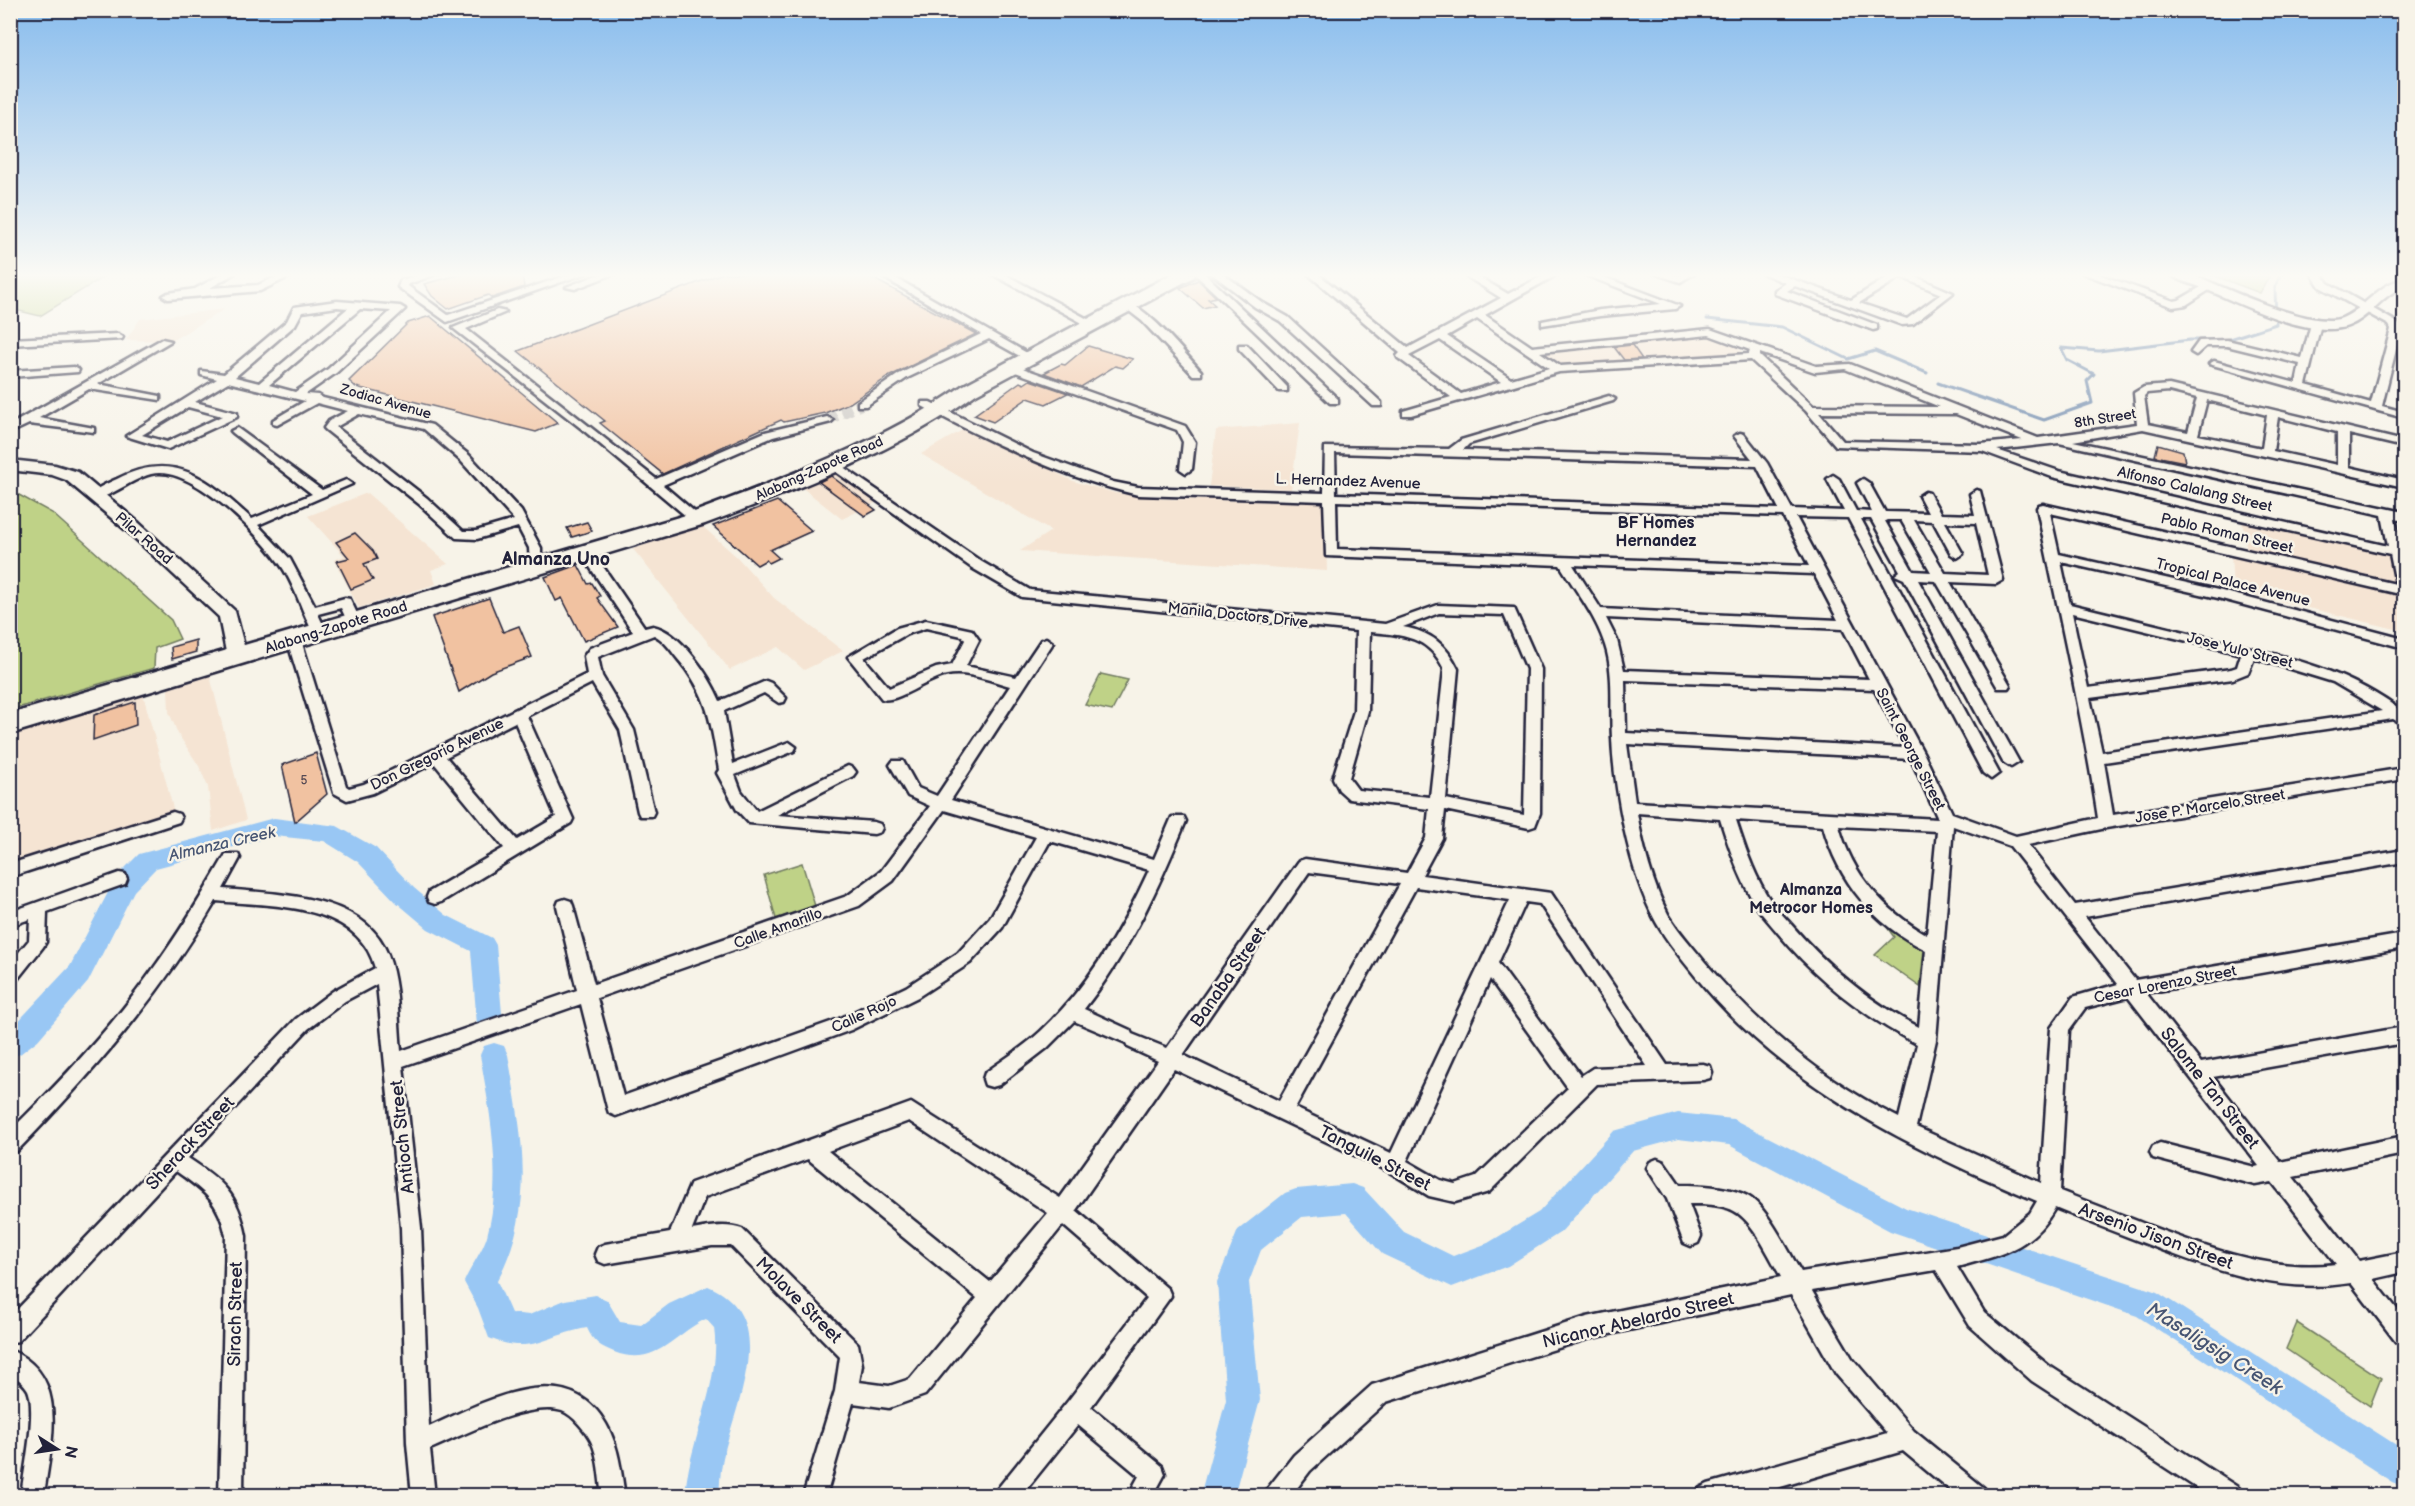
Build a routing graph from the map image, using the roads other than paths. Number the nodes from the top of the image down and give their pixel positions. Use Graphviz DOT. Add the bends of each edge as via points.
graph roads {
  1 [pos="162,343"];
  2 [pos="267,343"];
  3 [pos="313,343"];
  4 [pos="362,343"];
  5 [pos="478,343"];
  6 [pos="971,343"];
  7 [pos="1000,343"];
  8 [pos="1055,343"];
  9 [pos="1169,343"];
  10 [pos="1259,343"];
  11 [pos="1271,343"];
  12 [pos="1311,343"];
  13 [pos="1393,343"];
  14 [pos="1426,343"];
  15 [pos="1452,343"];
  16 [pos="1521,343"];
  17 [pos="1598,343"];
  18 [pos="1734,343"];
  19 [pos="2203,343"];
  20 [pos="2227,343"];
  21 [pos="2311,343"];
  22 [pos="2393,343"];
  23 [pos="1531,350"];
  24 [pos="2196,352"];
  25 [pos="1755,353"];
  26 [pos="1405,354"];
  27 [pos="1020,362"];
  28 [pos="2306,362"];
  29 [pos="2214,364"];
  30 [pos="1558,369"];
  31 [pos="74,370"];
  32 [pos="206,373"];
  33 [pos="1197,373"];
  34 [pos="10,374"];
  35 [pos="228,377"];
  36 [pos="1511,384"];
  37 [pos="88,386"];
  38 [pos="262,386"];
  39 [pos="2300,387"];
  40 [pos="1283,389"];
  41 [pos="299,394"];
  42 [pos="2203,396"];
  43 [pos="1458,397"];
  44 [pos="156,398"];
  45 [pos="318,398"];
  46 [pos="1609,399"];
  47 [pos="1334,401"];
  48 [pos="187,403"];
  49 [pos="862,404"];
  50 [pos="1377,404"];
  51 [pos="2376,407"];
  52 [pos="360,408"];
  53 [pos="933,408"];
  54 [pos="1810,409"];
  55 [pos="1962,411"];
  56 [pos="1407,413"];
  57 [pos="2273,413"];
  58 [pos="2404,415"];
  59 [pos="28,420"];
  60 [pos="827,420"];
  61 [pos="277,422"];
  62 [pos="2143,426"];
  63 [pos="10,430"];
  64 [pos="90,430"];
  65 [pos="237,431"];
  66 [pos="2343,431"];
  67 [pos="1740,436"];
  68 [pos="2192,437"];
  69 [pos="2055,440"];
  70 [pos="2037,442"];
  71 [pos="2404,444"];
  72 [pos="1981,448"];
  73 [pos="1453,452"];
  74 [pos="2267,453"];
  75 [pos="1761,463"];
  76 [pos="832,464"];
  77 [pos="10,465"];
  78 [pos="1186,469"];
  79 [pos="2343,469"];
  80 [pos="1833,479"];
  81 [pos="1863,483"];
  82 [pos="2404,483"];
  83 [pos="346,484"];
  84 [pos="655,484"];
  85 [pos="320,494"];
  86 [pos="1976,494"];
  87 [pos="94,495"];
  88 [pos="1925,496"];
  89 [pos="1331,497"];
  90 [pos="1787,513"];
  91 [pos="2388,513"];
  92 [pos="692,515"];
  93 [pos="1853,516"];
  94 [pos="2404,516"];
  95 [pos="1879,518"];
  96 [pos="1906,518"];
  97 [pos="1937,518"];
  98 [pos="1982,519"];
  99 [pos="522,522"];
  100 [pos="250,524"];
  101 [pos="586,552"];
  102 [pos="2400,552"];
  103 [pos="1957,554"];
  104 [pos="2052,556"];
  105 [pos="1563,560"];
  106 [pos="536,567"];
  107 [pos="1816,570"];
  108 [pos="1880,575"];
  109 [pos="1910,575"];
  110 [pos="1940,576"];
  111 [pos="2404,590"];
  112 [pos="2064,607"];
  113 [pos="1431,612"];
  114 [pos="1596,613"];
  115 [pos="315,622"];
  116 [pos="1847,626"];
  117 [pos="1364,627"];
  118 [pos="1386,628"];
  119 [pos="647,631"];
  120 [pos="1418,634"];
  121 [pos="294,640"];
  122 [pos="1046,643"];
  123 [pos="2404,643"];
  124 [pos="2249,652"];
  125 [pos="237,657"];
  126 [pos="957,669"];
  127 [pos="1618,675"];
  128 [pos="595,676"];
  129 [pos="1020,683"];
  130 [pos="1878,684"];
  131 [pos="2003,684"];
  132 [pos="2083,694"];
  133 [pos="779,698"];
  134 [pos="716,709"];
  135 [pos="519,713"];
  136 [pos="2400,717"];
  137 [pos="10,724"];
  138 [pos="1619,738"];
  139 [pos="789,747"];
  140 [pos="1916,754"];
  141 [pos="437,756"];
  142 [pos="2096,758"];
  143 [pos="2011,762"];
  144 [pos="898,765"];
  145 [pos="848,772"];
  146 [pos="726,773"];
  147 [pos="1991,773"];
  148 [pos="2404,774"];
  149 [pos="1438,803"];
  150 [pos="940,804"];
  151 [pos="1629,807"];
  152 [pos="646,812"];
  153 [pos="1726,813"];
  154 [pos="173,818"];
  155 [pos="755,819"];
  156 [pos="1829,820"];
  157 [pos="1178,821"];
  158 [pos="1946,821"];
  159 [pos="2106,822"];
  160 [pos="874,828"];
  161 [pos="1046,833"];
  162 [pos="2016,842"];
  163 [pos="514,848"];
  164 [pos="2404,856"];
  165 [pos="232,858"];
  166 [pos="1159,867"];
  167 [pos="10,872"];
  168 [pos="119,879"];
  169 [pos="1412,879"];
  170 [pos="217,895"];
  171 [pos="1521,895"];
  172 [pos="435,897"];
  173 [pos="566,906"];
  174 [pos="39,909"];
  175 [pos="2072,912"];
  176 [pos="10,919"];
  177 [pos="2404,941"];
  178 [pos="1936,947"];
  179 [pos="1489,964"];
  180 [pos="384,971"];
  181 [pos="10,976"];
  182 [pos="2132,988"];
  183 [pos="586,996"];
  184 [pos="1070,1011"];
  185 [pos="2404,1035"];
  186 [pos="1927,1040"];
  187 [pos="1172,1060"];
  188 [pos="395,1061"];
  189 [pos="1703,1072"];
  190 [pos="2197,1072"];
  191 [pos="1662,1073"];
  192 [pos="992,1079"];
  193 [pos="1579,1088"];
  194 [pos="1283,1112"];
  195 [pos="1905,1131"];
  196 [pos="10,1145"];
  197 [pos="2404,1145"];
  198 [pos="810,1148"];
  199 [pos="2160,1152"];
  200 [pos="175,1160"];
  201 [pos="1395,1166"];
  202 [pos="1657,1168"];
  203 [pos="2276,1171"];
  204 [pos="1675,1194"];
  205 [pos="2050,1197"];
  206 [pos="1062,1211"];
  207 [pos="2037,1220"];
  208 [pos="1691,1236"];
  209 [pos="677,1241"];
  210 [pos="605,1254"];
  211 [pos="1941,1259"];
  212 [pos="2404,1262"];
  213 [pos="2356,1272"];
  214 [pos="1797,1284"];
  215 [pos="990,1295"];
  216 [pos="10,1333"];
  217 [pos="2404,1334"];
  218 [pos="10,1360"];
  219 [pos="846,1391"];
  220 [pos="1076,1409"];
  221 [pos="1906,1439"];
  222 [pos="418,1443"];
  223 [pos="32,1496"];
  224 [pos="231,1496"];
  225 [pos="424,1496"];
  226 [pos="614,1496"];
  227 [pos="814,1496"];
  228 [pos="1006,1496"];
  229 [pos="1139,1496"];
  230 [pos="1276,1496"];
  231 [pos="1708,1496"];
  232 [pos="1976,1496"];
  233 [pos="2231,1496"];
  1 -- 37 [label="street"];
  2 -- 35 [label="street"];
  3 -- 38 [label="street"];
  4 -- 41 [label="street"];
  5 -- 84 [label="street"];
  6 -- 49 [label="street" via="903,376"];
  7 -- 27 [label="street"];
  8 -- 27 [label="highway, Alabang-Zapote Road"];
  9 -- 33 [label="street"];
  10 -- 40 [label="street" via="1243,347"];
  11 -- 47 [label="street"];
  12 -- 50 [label="street"];
  13 -- 26 [label="street"];
  14 -- 26 [label="street"];
  15 -- 36 [label="street"];
  16 -- 23 [label="street"];
  17 -- 23 [label="street"];
  18 -- 25 [label="street"];
  19 -- 24 [label="street"];
  20 -- 28 [label="street"];
  21 -- 28 [label="street"];
  22 -- 51 [label="street"];
  23 -- 30 [label="street"];
  25 -- 30 [label="street"];
  25 -- 54 [label="street"];
  25 -- 55 [label="street" via="1815,369 1846,366"];
  26 -- 43 [label="street"];
  27 -- 53 [label="highway, Alabang-Zapote Road"];
  27 -- 78 [label="street" via="1181,428 1190,441"];
  28 -- 39 [label="street"];
  29 -- 39 [label="street"];
  30 -- 36 [label="street"];
  31 -- 34 [label="street"];
  32 -- 35 [label="street, Zodiac Avenue"];
  35 -- 38 [label="street, Zodiac Avenue"];
  35 -- 48 [label="street"];
  36 -- 43 [label="street"];
  37 -- 44 [label="street"];
  37 -- 59 [label="street"];
  38 -- 41 [label="street, Zodiac Avenue"];
  39 -- 51 [label="street"];
  41 -- 45 [label="street, Zodiac Avenue"];
  42 -- 57 [label="street"];
  42 -- 62 [label="street" via="2169,388 2144,390 2137,400"];
  42 -- 68 [label="street"];
  43 -- 56 [label="street"];
  45 -- 52 [label="street, Zodiac Avenue"];
  45 -- 61 [label="street"];
  46 -- 73 [label="street" via="1466,442"];
  48 -- 48 [label="street" via="233,416 168,446 132,436"];
  51 -- 58 [label="street"];
  52 -- 99 [label="street, Zodiac Avenue" via="414,423 440,435"];
  52 -- 99 [label="street" via="330,428 460,535 477,535"];
  53 -- 76 [label="highway, Alabang-Zapote Road"];
  53 -- 89 [label="street, L. Hernandez Avenue" via="1059,468 1107,485 1184,494"];
  53 -- 92 [label="highway, Alabang-Zapote Road"];
  54 -- 55 [label="street"];
  54 -- 72 [label="street, 8th Street" via="1840,444"];
  55 -- 70 [label="street"];
  57 -- 66 [label="street"];
  57 -- 74 [label="street"];
  59 -- 63 [label="street"];
  59 -- 64 [label="street"];
  60 -- 84 [label="street" via="769,434"];
  62 -- 68 [label="street, 8th Street"];
  62 -- 69 [label="street, 8th Street"];
  65 -- 85 [label="street"];
  66 -- 71 [label="street"];
  66 -- 79 [label="street"];
  67 -- 75 [label="street, Saint George Street"];
  68 -- 74 [label="street, 8th Street"];
  69 -- 70 [label="street, 8th Street"];
  69 -- 91 [label="street"];
  70 -- 72 [label="street, 8th Street"];
  72 -- 102 [label="street, Alfonso Calalang Street" via="2056,474"];
  73 -- 75 [label="street"];
  73 -- 89 [label="street" via="1329,449"];
  74 -- 79 [label="street, 8th Street"];
  75 -- 90 [label="street, Saint George Street"];
  76 -- 92 [label="highway, Alabang-Zapote Road"];
  76 -- 117 [label="street, Manila Doctors Drive" via="977,565 1027,594"];
  77 -- 87 [label="street, Pilar Road" via="72,476"];
  79 -- 82 [label="street, 8th Street"];
  80 -- 93 [label="street"];
  81 -- 95 [label="street"];
  83 -- 85 [label="street"];
  84 -- 92 [label="street"];
  85 -- 100 [label="street"];
  86 -- 98 [label="street"];
  87 -- 100 [label="street" via="162,468 217,494"];
  87 -- 125 [label="street, Pilar Road" via="228,615"];
  88 -- 97 [label="street"];
  89 -- 90 [label="street, L. Hernandez Avenue"];
  89 -- 105 [label="street" via="1331,553"];
  90 -- 93 [label="street, L. Hernandez Avenue"];
  90 -- 107 [label="street, Saint George Street"];
  91 -- 94 [label="street"];
  91 -- 102 [label="street"];
  92 -- 101 [label="highway, Alabang-Zapote Road"];
  93 -- 95 [label="street, L. Hernandez Avenue"];
  93 -- 108 [label="street"];
  95 -- 96 [label="street, L. Hernandez Avenue"];
  95 -- 109 [label="street"];
  96 -- 97 [label="street, L. Hernandez Avenue"];
  96 -- 110 [label="street"];
  97 -- 98 [label="street, L. Hernandez Avenue"];
  97 -- 103 [label="street"];
  98 -- 110 [label="street" via="1996,580"];
  99 -- 106 [label="street, Zodiac Avenue" via="535,548"];
  100 -- 115 [label="street" via="286,563"];
  101 -- 106 [label="highway, Alabang-Zapote Road"];
  101 -- 119 [label="street"];
  102 -- 111 [label="street"];
  104 -- 111 [label="street, Pablo Roman Street" via="2043,508"];
  104 -- 112 [label="street"];
  104 -- 123 [label="street, Tropical Palace Avenue"];
  105 -- 107 [label="street"];
  105 -- 114 [label="street, Arsenio Jison Street"];
  106 -- 115 [label="highway, Alabang-Zapote Road" via="354,622"];
  107 -- 116 [label="street, Saint George Street"];
  108 -- 109 [label="street"];
  108 -- 147 [label="street"];
  109 -- 110 [label="street"];
  109 -- 143 [label="street"];
  110 -- 131 [label="street"];
  112 -- 124 [label="street, Jose Yulo Street"];
  112 -- 132 [label="street"];
  113 -- 118 [label="street"];
  113 -- 120 [label="street" via="1432,623"];
  113 -- 149 [label="street" via="1510,608 1534,669 1533,813 1529,822"];
  114 -- 116 [label="street"];
  114 -- 127 [label="street, Arsenio Jison Street" via="1610,639"];
  115 -- 121 [label="highway, Alabang-Zapote Road"];
  116 -- 130 [label="street, Saint George Street"];
  117 -- 118 [label="street, Manila Doctors Drive"];
  117 -- 149 [label="street" via="1361,711 1341,778 1344,786 1354,795"];
  118 -- 120 [label="street, Manila Doctors Drive"];
  119 -- 128 [label="street" via="595,651 591,656"];
  119 -- 134 [label="street" via="662,632 700,675"];
  120 -- 149 [label="street, Manila Doctors Drive" via="1433,642 1451,669"];
  121 -- 125 [label="highway, Alabang-Zapote Road"];
  121 -- 141 [label="street, Don Gregorio Avenue" via="339,789 347,794 368,789"];
  122 -- 129 [label="street, Calle Amarillo"];
  124 -- 132 [label="street" via="2243,670 2233,674"];
  124 -- 136 [label="street, Jose Yulo Street" via="2338,677 2376,697"];
  125 -- 137 [label="highway, Alabang-Zapote Road"];
  126 -- 126 [label="street" via="941,671 887,695 855,657 902,631 926,624 967,633 972,640"];
  126 -- 129 [label="street"];
  127 -- 130 [label="street"];
  127 -- 138 [label="street, Arsenio Jison Street"];
  128 -- 135 [label="street, Don Gregorio Avenue"];
  128 -- 152 [label="street" via="627,730"];
  129 -- 150 [label="street, Calle Amarillo"];
  130 -- 140 [label="street, Saint George Street"];
  132 -- 142 [label="street"];
  133 -- 134 [label="street" via="766,686"];
  134 -- 146 [label="street"];
  135 -- 141 [label="street, Don Gregorio Avenue"];
  135 -- 163 [label="street" via="565,819"];
  136 -- 142 [label="street"];
  138 -- 140 [label="street"];
  138 -- 151 [label="street, Arsenio Jison Street"];
  139 -- 146 [label="street"];
  140 -- 158 [label="street, Saint George Street"];
  141 -- 163 [label="street"];
  142 -- 159 [label="street"];
  144 -- 150 [label="street" via="913,792"];
  145 -- 155 [label="street"];
  146 -- 155 [label="street" via="741,806"];
  148 -- 159 [label="street, Jose P. Marcelo Street"];
  149 -- 169 [label="street, Manila Doctors Drive" via="1434,838"];
  150 -- 161 [label="street"];
  150 -- 183 [label="street, Calle Amarillo" via="887,876 853,901"];
  151 -- 153 [label="street"];
  151 -- 195 [label="street, Arsenio Jison Street" via="1638,859 1660,915 1711,986 1773,1047 1862,1109"];
  153 -- 156 [label="street"];
  153 -- 186 [label="street" via="1740,859 1759,897 1799,946 1848,994"];
  154 -- 167 [label="street"];
  155 -- 160 [label="street"];
  156 -- 158 [label="street"];
  156 -- 178 [label="street" via="1841,859 1876,909 1916,938"];
  157 -- 166 [label="street"];
  158 -- 162 [label="street"];
  158 -- 178 [label="street, Saint George Street"];
  159 -- 162 [label="street, Jose P. Marcelo Street"];
  161 -- 166 [label="street"];
  161 -- 183 [label="street, Calle Rojo" via="996,923 964,958 912,992 845,1025 616,1107"];
  162 -- 175 [label="street, Salome Tan Street"];
  163 -- 172 [label="street"];
  164 -- 175 [label="street"];
  165 -- 170 [label="street"];
  166 -- 184 [label="street" via="1097,980"];
  168 -- 174 [label="street"];
  169 -- 171 [label="street, Banaba Street"];
  169 -- 187 [label="street, Banaba Street" via="1305,865"];
  169 -- 194 [label="street, Manila Doctors Drive"];
  170 -- 180 [label="street, Antioch Street" via="332,912 367,933 378,950"];
  170 -- 196 [label="street" via="111,1037"];
  171 -- 179 [label="street"];
  171 -- 191 [label="street, Banaba Street" via="1545,898"];
  173 -- 183 [label="street"];
  174 -- 176 [label="street"];
  174 -- 181 [label="street" via="37,942"];
  175 -- 182 [label="street, Salome Tan Street"];
  177 -- 182 [label="street, Cesar Lorenzo Street"];
  178 -- 186 [label="street, Saint George Street"];
  179 -- 193 [label="street"];
  179 -- 201 [label="street"];
  180 -- 188 [label="street, Antioch Street"];
  180 -- 200 [label="street, Sherack Street" via="339,996 302,1024"];
  182 -- 190 [label="street, Salome Tan Street"];
  182 -- 205 [label="street, Cesar Lorenzo Street" via="2079,1002 2060,1028"];
  183 -- 188 [label="street, Calle Amarillo"];
  184 -- 187 [label="street, Tanguile Street"];
  184 -- 192 [label="street" via="1048,1036"];
  185 -- 190 [label="street"];
  186 -- 195 [label="street, Saint George Street"];
  187 -- 194 [label="street, Tanguile Street"];
  187 -- 206 [label="street, Banaba Street"];
  188 -- 222 [label="street, Antioch Street" via="411,1228"];
  189 -- 191 [label="street, Tanguile Street"];
  190 -- 203 [label="street, Salome Tan Street"];
  191 -- 193 [label="street, Tanguile Street" via="1593,1076"];
  193 -- 201 [label="street, Tanguile Street" via="1482,1185 1455,1193 1436,1189"];
  194 -- 201 [label="street, Tanguile Street"];
  195 -- 205 [label="street, Arsenio Jison Street"];
  197 -- 203 [label="street"];
  198 -- 206 [label="street" via="911,1112"];
  198 -- 209 [label="street" via="698,1190"];
  198 -- 215 [label="street"];
  199 -- 203 [label="street" via="2255,1176"];
  200 -- 216 [label="street, Sherack Street"];
  200 -- 224 [label="street, Sirach Street" via="220,1191 233,1216 236,1236"];
  202 -- 204 [label="street"];
  203 -- 213 [label="street, Salome Tan Street"];
  204 -- 208 [label="street"];
  204 -- 214 [label="street" via="1711,1195 1745,1206 1766,1232"];
  205 -- 207 [label="street, Cesar Lorenzo Street"];
  205 -- 213 [label="street, Arsenio Jison Street" via="2230,1265 2288,1276"];
  206 -- 215 [label="street, Banaba Street"];
  206 -- 220 [label="street" via="1161,1296"];
  207 -- 211 [label="street, Nicanor Abelardo Street" via="2008,1244"];
  209 -- 210 [label="street, Molave Street"];
  209 -- 219 [label="street, Molave Street" via="735,1236 850,1352"];
  211 -- 214 [label="street, Nicanor Abelardo Street"];
  211 -- 233 [label="street" via="1977,1319 2040,1373"];
  212 -- 213 [label="street, Arsenio Jison Street"];
  213 -- 217 [label="street, Salome Tan Street"];
  214 -- 221 [label="street" via="1844,1366"];
  214 -- 230 [label="street, Nicanor Abelardo Street" via="1587,1328 1380,1393 1302,1463"];
  215 -- 219 [label="street, Banaba Street" via="917,1387 889,1397"];
  218 -- 223 [label="street" via="32,1376 39,1390 41,1407"];
  219 -- 227 [label="street, Molave Street"];
  220 -- 228 [label="street"];
  220 -- 229 [label="street" via="1154,1474"];
  221 -- 231 [label="street"];
  221 -- 232 [label="street"];
  222 -- 225 [label="street, Antioch Street"];
  222 -- 226 [label="street" via="539,1398 563,1400 584,1413 599,1434"];
}
